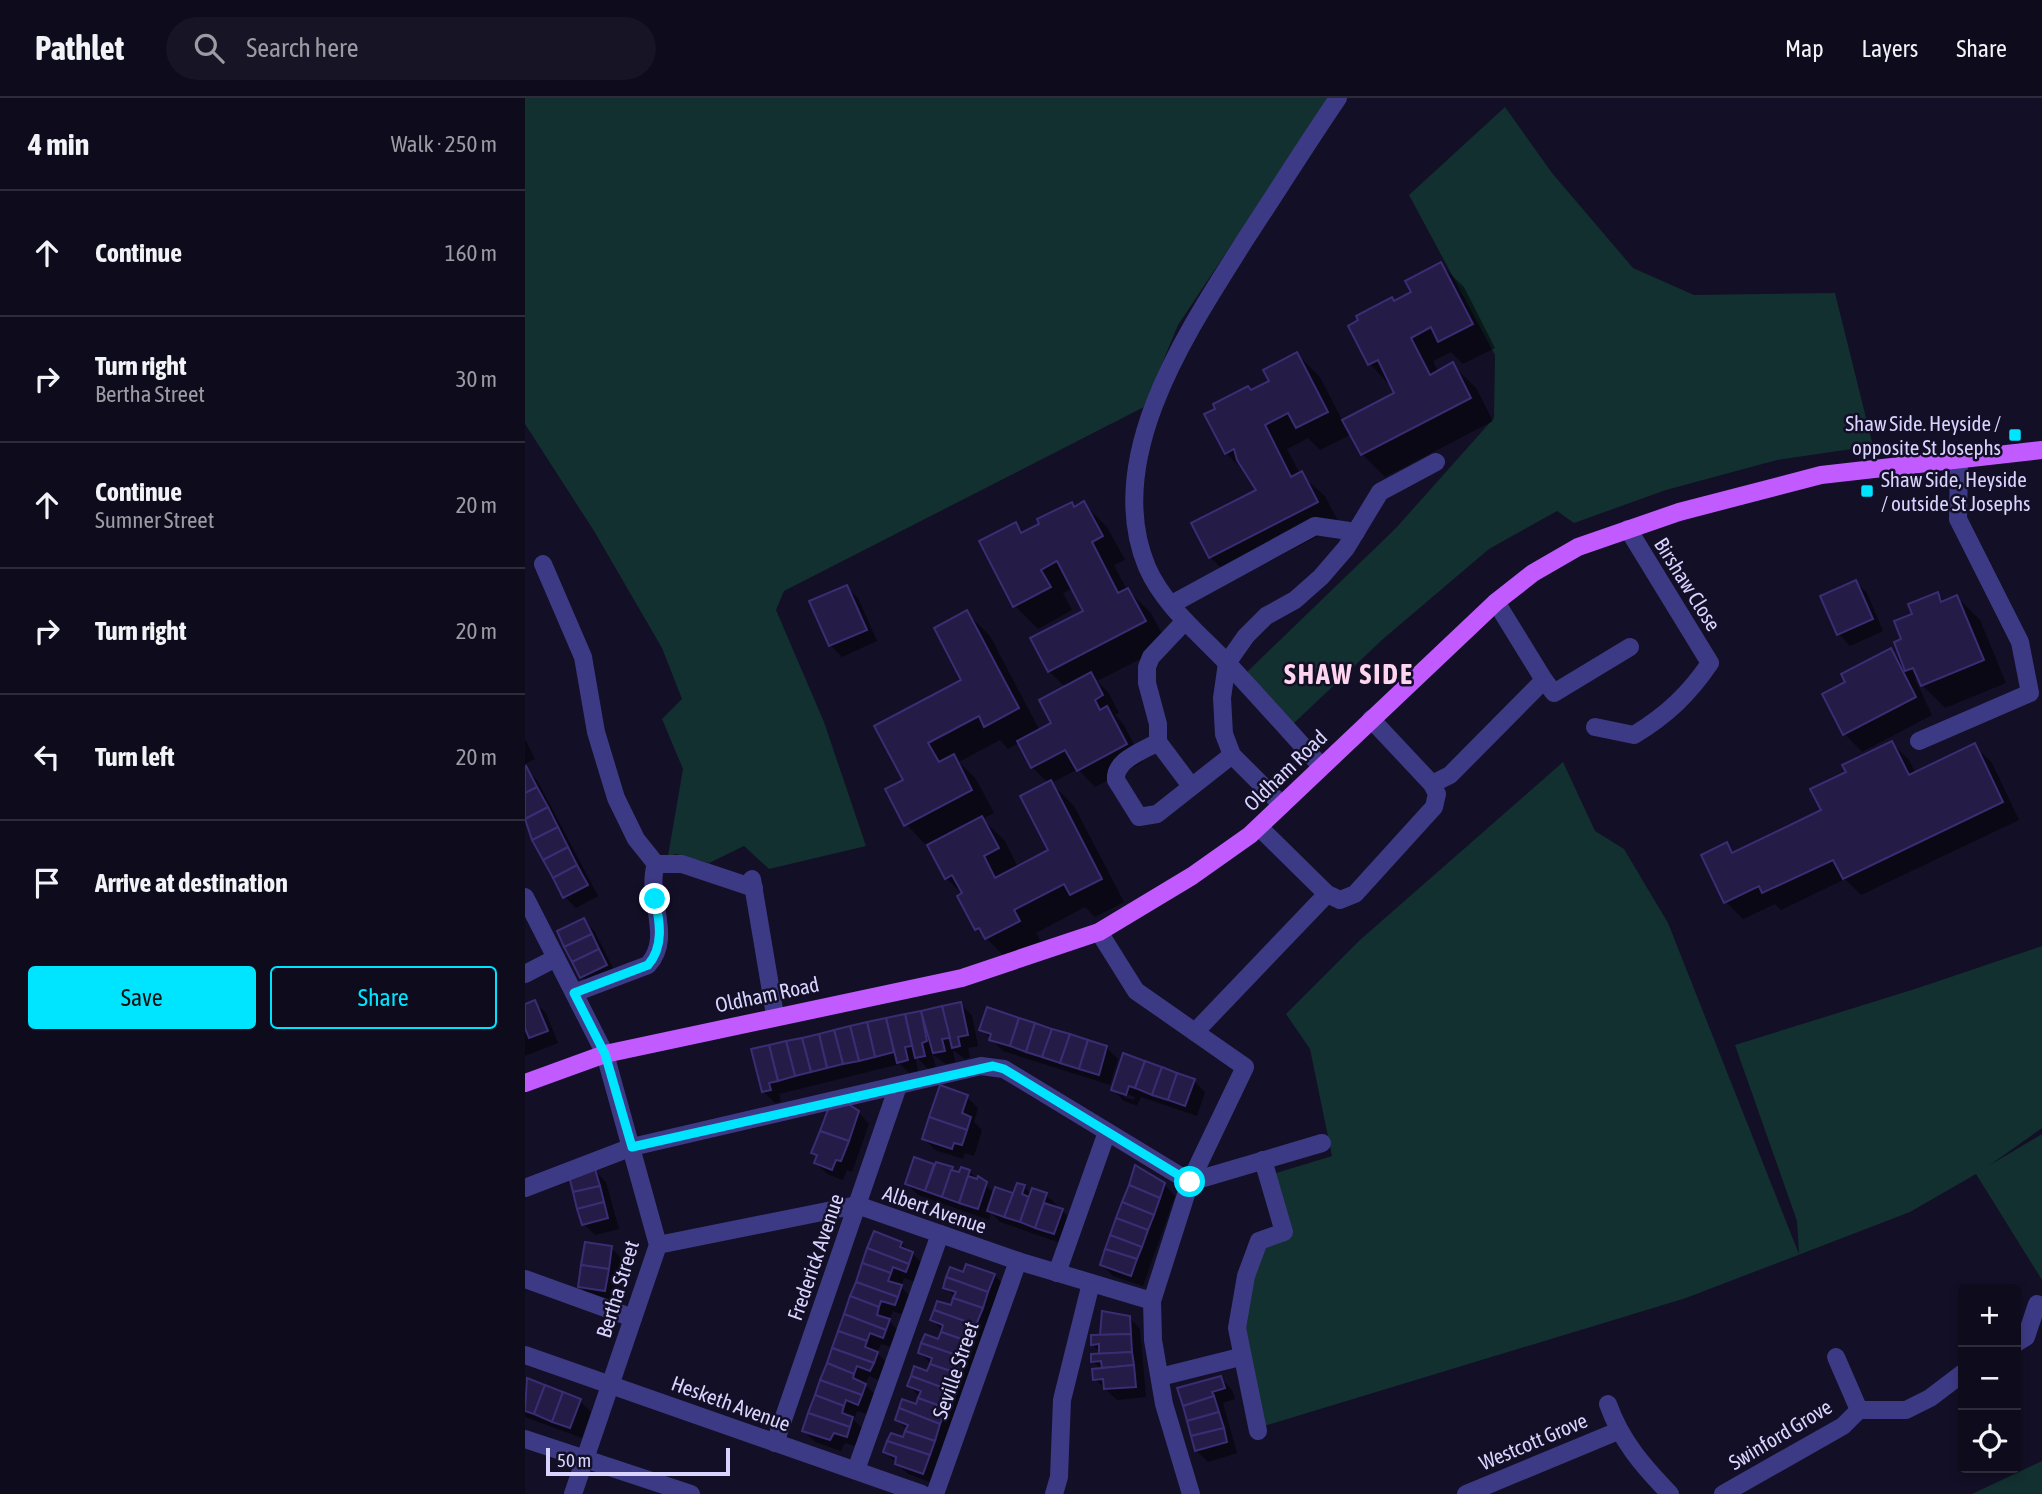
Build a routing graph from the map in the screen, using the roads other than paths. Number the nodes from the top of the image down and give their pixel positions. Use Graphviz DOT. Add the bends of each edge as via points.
graph roads {
  1 [pos="1338,98"];
  2 [pos="2042,450"];
  3 [pos="1436,462"];
  4 [pos="1959,462"];
  5 [pos="1627,529"];
  6 [pos="1356,532"];
  7 [pos="543,564"];
  8 [pos="1496,602"];
  9 [pos="1172,604"];
  10 [pos="1185,621"];
  11 [pos="1630,647"];
  12 [pos="1227,663"];
  13 [pos="1544,680"];
  14 [pos="1371,719"];
  15 [pos="1595,727"];
  16 [pos="1919,741"];
  17 [pos="1158,742"];
  18 [pos="1232,755"];
  19 [pos="1321,766"];
  20 [pos="1431,783"];
  21 [pos="1191,786"];
  22 [pos="1282,805"];
  23 [pos="1259,827"];
  24 [pos="656,864"];
  25 [pos="1327,894"];
  26 [pos="525,897"];
  27 [pos="1099,932"];
  28 [pos="557,958"];
  29 [pos="525,974"];
  30 [pos="574,993"];
  31 [pos="775,1015"];
  32 [pos="1195,1032"];
  33 [pos="605,1054"];
  34 [pos="525,1083"];
  35 [pos="898,1086"];
  36 [pos="1107,1132"];
  37 [pos="1322,1143"];
  38 [pos="632,1147"];
  39 [pos="1263,1160"];
  40 [pos="1190,1182"];
  41 [pos="525,1188"];
  42 [pos="857,1205"];
  43 [pos="940,1234"];
  44 [pos="659,1245"];
  45 [pos="1018,1261"];
  46 [pos="1057,1273"];
  47 [pos="525,1279"];
  48 [pos="1091,1283"];
  49 [pos="1152,1301"];
  50 [pos="2037,1304"];
  51 [pos="633,1318"];
  52 [pos="2021,1340"];
  53 [pos="525,1355"];
  54 [pos="1240,1357"];
  55 [pos="1836,1357"];
  56 [pos="1160,1377"];
  57 [pos="1958,1377"];
  58 [pos="611,1384"];
  59 [pos="1608,1404"];
  60 [pos="1859,1410"];
  61 [pos="1618,1431"];
  62 [pos="1258,1432"];
  63 [pos="525,1439"];
  64 [pos="775,1443"];
  65 [pos="586,1458"];
  66 [pos="856,1470"];
  67 [pos="573,1494"];
  68 [pos="691,1494"];
  69 [pos="922,1494"];
  70 [pos="936,1494"];
  71 [pos="1054,1494"];
  72 [pos="1191,1494"];
  73 [pos="1466,1494"];
  74 [pos="1670,1494"];
  75 [pos="1723,1494"];
  1 -- 9 [label="street" via="1185,335 1161,386 1140,450 1135,485 1142,551 1157,586"];
  2 -- 4 [label="main road, Oldham Road"];
  3 -- 6 [label="street" via="1380,492"];
  4 -- 5 [label="main road, Oldham Road" via="1821,475"];
  4 -- 16 [label="street" via="1958,519 2020,642 2030,692"];
  5 -- 8 [label="main road, Oldham Road" via="1578,547"];
  5 -- 15 [label="street, Birshaw Close" via="1710,663 1691,692 1634,735"];
  6 -- 9 [label="street" via="1315,526"];
  6 -- 12 [label="street" via="1321,577 1295,600 1266,616"];
  7 -- 24 [label="street" via="583,657 596,732 616,798 636,839"];
  8 -- 13 [label="street"];
  8 -- 14 [label="main road, Oldham Road"];
  9 -- 10 [label="street"];
  10 -- 12 [label="street"];
  10 -- 17 [label="street" via="1147,667"];
  11 -- 13 [label="street" via="1554,693"];
  12 -- 18 [label="street" via="1222,698 1224,734"];
  12 -- 19 [label="street"];
  13 -- 20 [label="street" via="1450,775"];
  14 -- 19 [label="main road, Oldham Road"];
  14 -- 20 [label="street"];
  17 -- 21 [label="street"];
  17 -- 21 [label="street" via="1118,765 1115,773 1135,813 1152,817"];
  18 -- 21 [label="street"];
  18 -- 22 [label="street"];
  19 -- 22 [label="main road, Oldham Road"];
  20 -- 25 [label="street" via="1437,794 1434,807 1355,894 1340,900"];
  22 -- 23 [label="main road, Oldham Road"];
  23 -- 25 [label="street"];
  23 -- 27 [label="main road, Oldham Road" via="1192,876"];
  24 -- 30 [label="street" via="652,883 660,948 654,958 648,965"];
  24 -- 31 [label="street" via="682,864 753,884"];
  25 -- 32 [label="street"];
  26 -- 28 [label="street, Bertha Street"];
  27 -- 31 [label="main road, Oldham Road" via="962,978"];
  27 -- 32 [label="street" via="1136,991"];
  28 -- 29 [label="street"];
  28 -- 30 [label="street, Bertha Street"];
  30 -- 33 [label="street, Bertha Street"];
  31 -- 33 [label="main road, Oldham Road"];
  32 -- 40 [label="street" via="1245,1068"];
  33 -- 34 [label="main road, Oldham Road"];
  33 -- 38 [label="street, Bertha Street"];
  35 -- 36 [label="street" via="993,1066"];
  35 -- 38 [label="street"];
  35 -- 42 [label="street, Frederick Avenue"];
  36 -- 40 [label="street"];
  36 -- 46 [label="street"];
  37 -- 39 [label="street"];
  38 -- 41 [label="street"];
  38 -- 44 [label="street, Bertha Street"];
  39 -- 40 [label="street"];
  39 -- 54 [label="street" via="1284,1232 1259,1241 1245,1276 1237,1328"];
  40 -- 49 [label="street"];
  42 -- 43 [label="street, Albert Avenue"];
  42 -- 44 [label="street, Albert Avenue"];
  42 -- 64 [label="street, Frederick Avenue"];
  43 -- 45 [label="street, Albert Avenue"];
  43 -- 66 [label="street"];
  44 -- 51 [label="street, Bertha Street"];
  45 -- 46 [label="street, Albert Avenue"];
  45 -- 70 [label="street, Seville Street"];
  46 -- 48 [label="street, Albert Avenue"];
  47 -- 51 [label="street"];
  48 -- 49 [label="street, Albert Avenue"];
  48 -- 71 [label="street" via="1062,1400 1059,1478"];
  49 -- 56 [label="street"];
  50 -- 52 [label="street"];
  51 -- 58 [label="street, Bertha Street"];
  53 -- 58 [label="street, Hesketh Avenue"];
  54 -- 56 [label="street"];
  54 -- 62 [label="street"];
  55 -- 60 [label="street, Swinford Grove"];
  56 -- 72 [label="street"];
  57 -- 60 [label="street, Swinford Grove" via="1906,1410"];
  58 -- 64 [label="street, Hesketh Avenue"];
  58 -- 65 [label="street, Bertha Street"];
  59 -- 61 [label="street"];
  60 -- 75 [label="street, Swinford Grove" via="1843,1426"];
  61 -- 73 [label="street, Westcott Grove"];
  61 -- 74 [label="street"];
  63 -- 65 [label="street"];
  64 -- 66 [label="street, Hesketh Avenue"];
  65 -- 67 [label="street, Bertha Street"];
  65 -- 68 [label="street"];
  66 -- 69 [label="street, Hesketh Avenue"];
}
